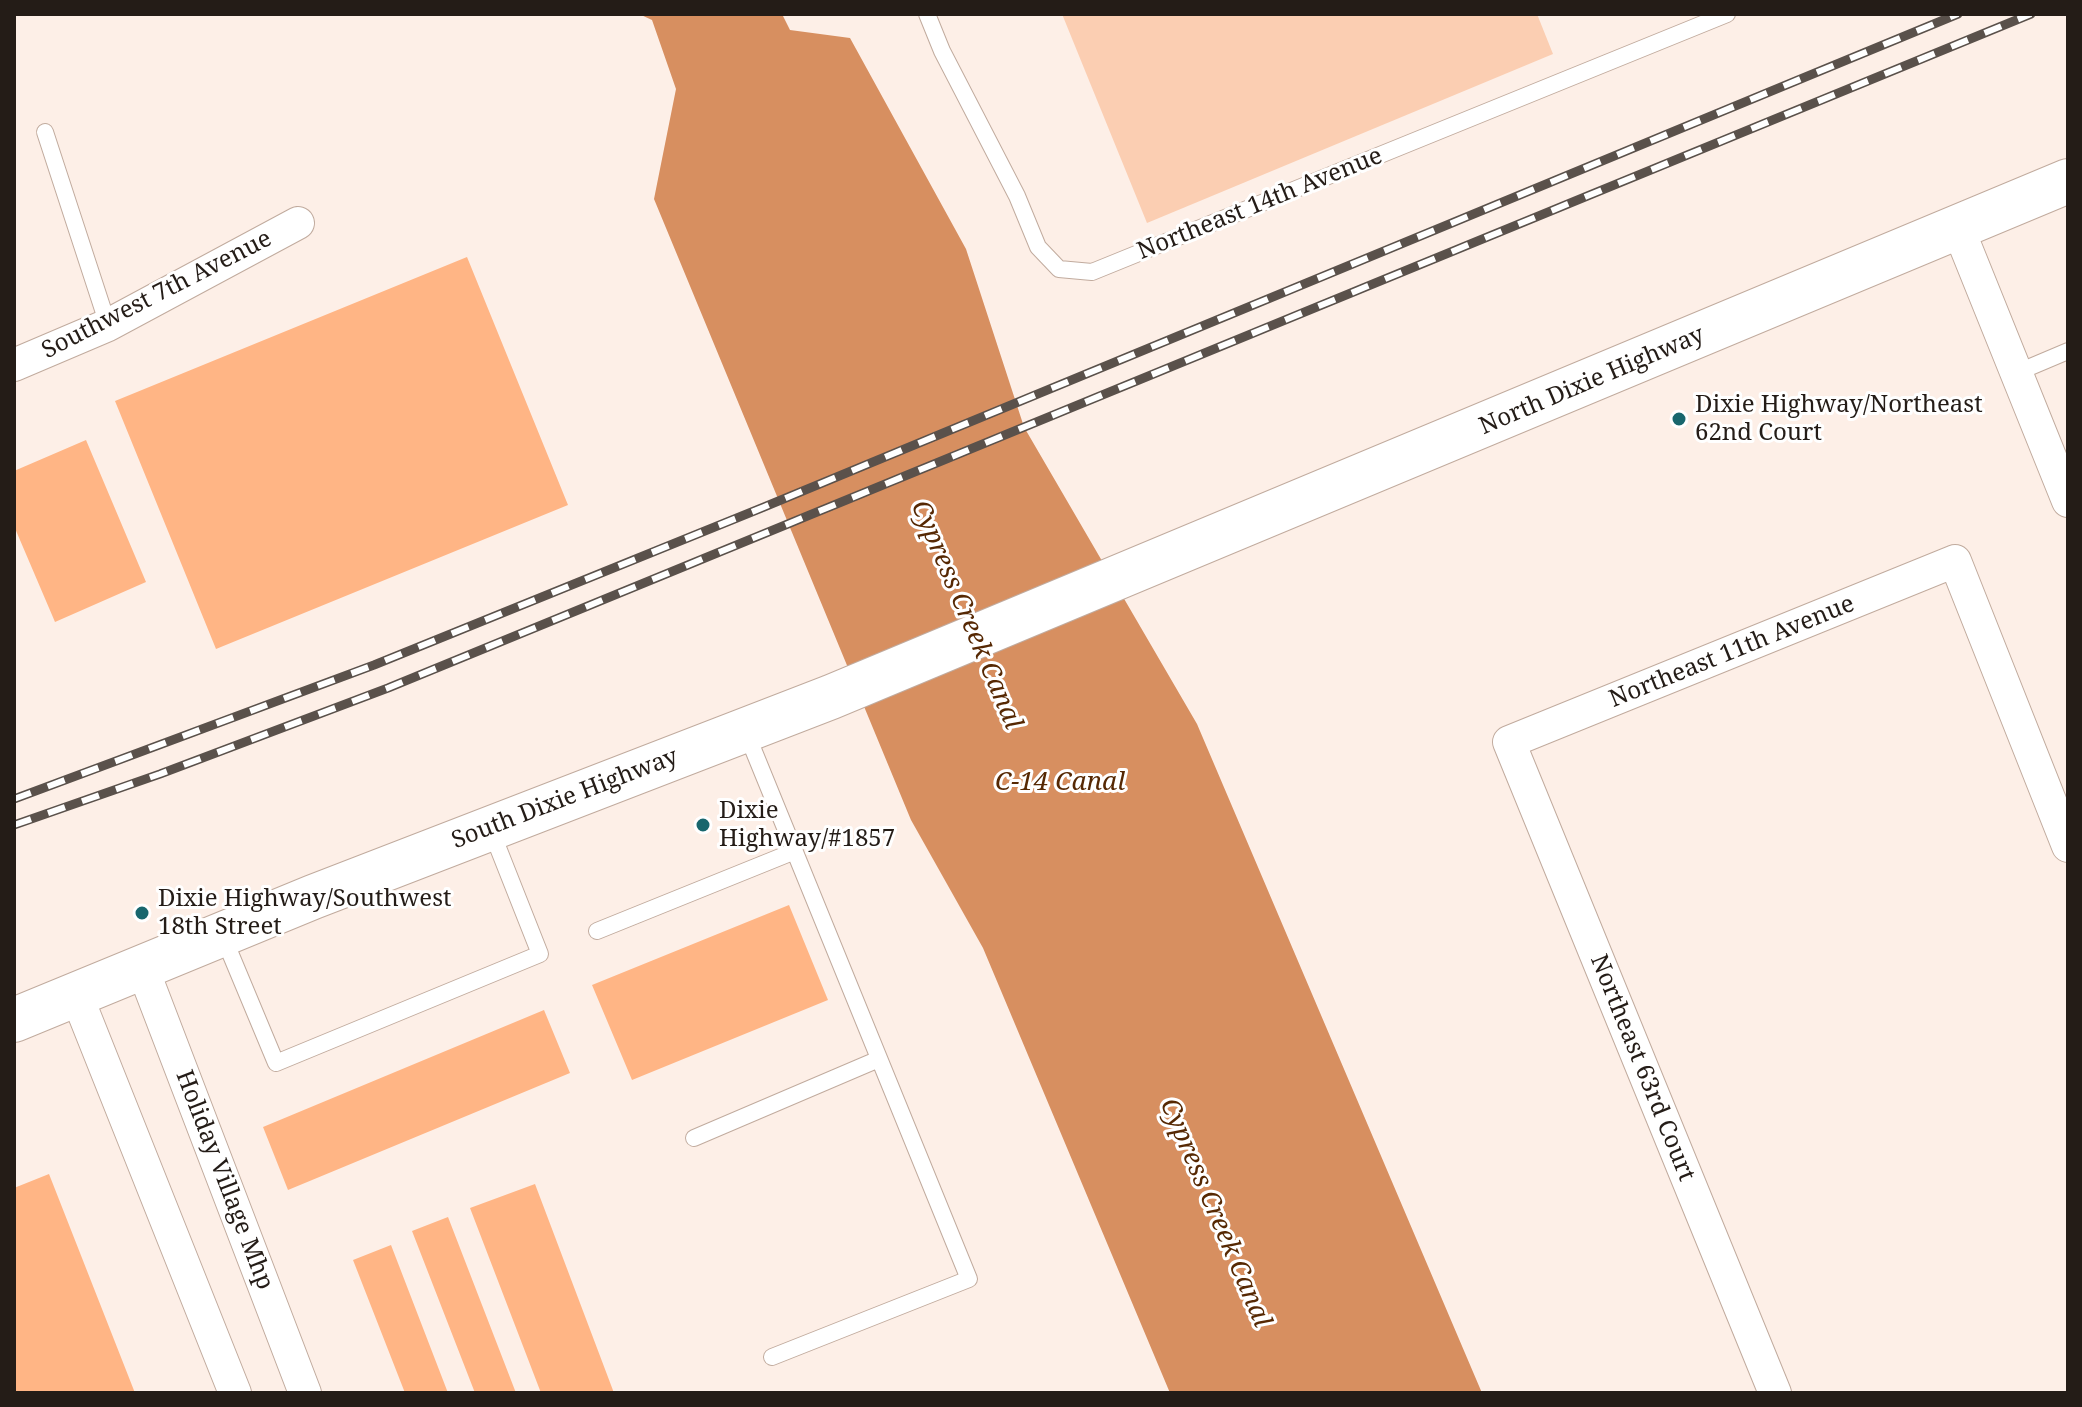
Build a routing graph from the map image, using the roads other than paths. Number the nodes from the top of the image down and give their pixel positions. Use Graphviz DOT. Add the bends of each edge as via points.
graph roads {
  1 [pos="927,14"];
  2 [pos="1727,14"];
  3 [pos="45,132"];
  4 [pos="2068,181"];
  5 [pos="298,223"];
  6 [pos="1958,228"];
  7 [pos="108,325"];
  8 [pos="2068,351"];
  9 [pos="14,365"];
  10 [pos="2016,373"];
  11 [pos="2068,501"];
  12 [pos="1117,579"];
  13 [pos="745,730"];
  14 [pos="1509,742"];
  15 [pos="490,828"];
  16 [pos="2068,846"];
  17 [pos="795,851"];
  18 [pos="597,931"];
  19 [pos="222,935"];
  20 [pos="142,967"];
  21 [pos="76,994"];
  22 [pos="14,1020"];
  23 [pos="879,1059"];
  24 [pos="694,1138"];
  25 [pos="772,1357"];
  26 [pos="235,1393"];
  27 [pos="305,1393"];
  28 [pos="1775,1393"];
  1 -- 2 [label="lane, Northeast 14th Avenue" via="1038,247 1059,269 1092,272"];
  3 -- 7 [label="lane"];
  4 -- 6 [label="main road, North Dixie Highway"];
  5 -- 7 [label="street, Southwest 7th Avenue"];
  6 -- 10 [label="street"];
  6 -- 12 [label="main road, North Dixie Highway"];
  7 -- 9 [label="street, Southwest 7th Avenue"];
  8 -- 10 [label="lane"];
  10 -- 11 [label="street"];
  12 -- 13 [label="main road, South Dixie Highway"];
  13 -- 15 [label="main road, South Dixie Highway"];
  13 -- 17 [label="lane"];
  14 -- 16 [label="street, Northeast 11th Avenue" via="1955,561"];
  14 -- 28 [label="street, Northeast 63rd Court"];
  15 -- 19 [label="main road, South Dixie Highway"];
  15 -- 19 [label="lane" via="540,954 276,1063"];
  17 -- 18 [label="lane"];
  17 -- 23 [label="lane"];
  19 -- 20 [label="main road, South Dixie Highway"];
  20 -- 21 [label="main road, South Dixie Highway"];
  20 -- 27 [label="street, Holiday Village Mhp"];
  21 -- 22 [label="main road, South Dixie Highway"];
  21 -- 26 [label="street"];
  23 -- 24 [label="lane"];
  23 -- 25 [label="lane" via="969,1279"];
}
